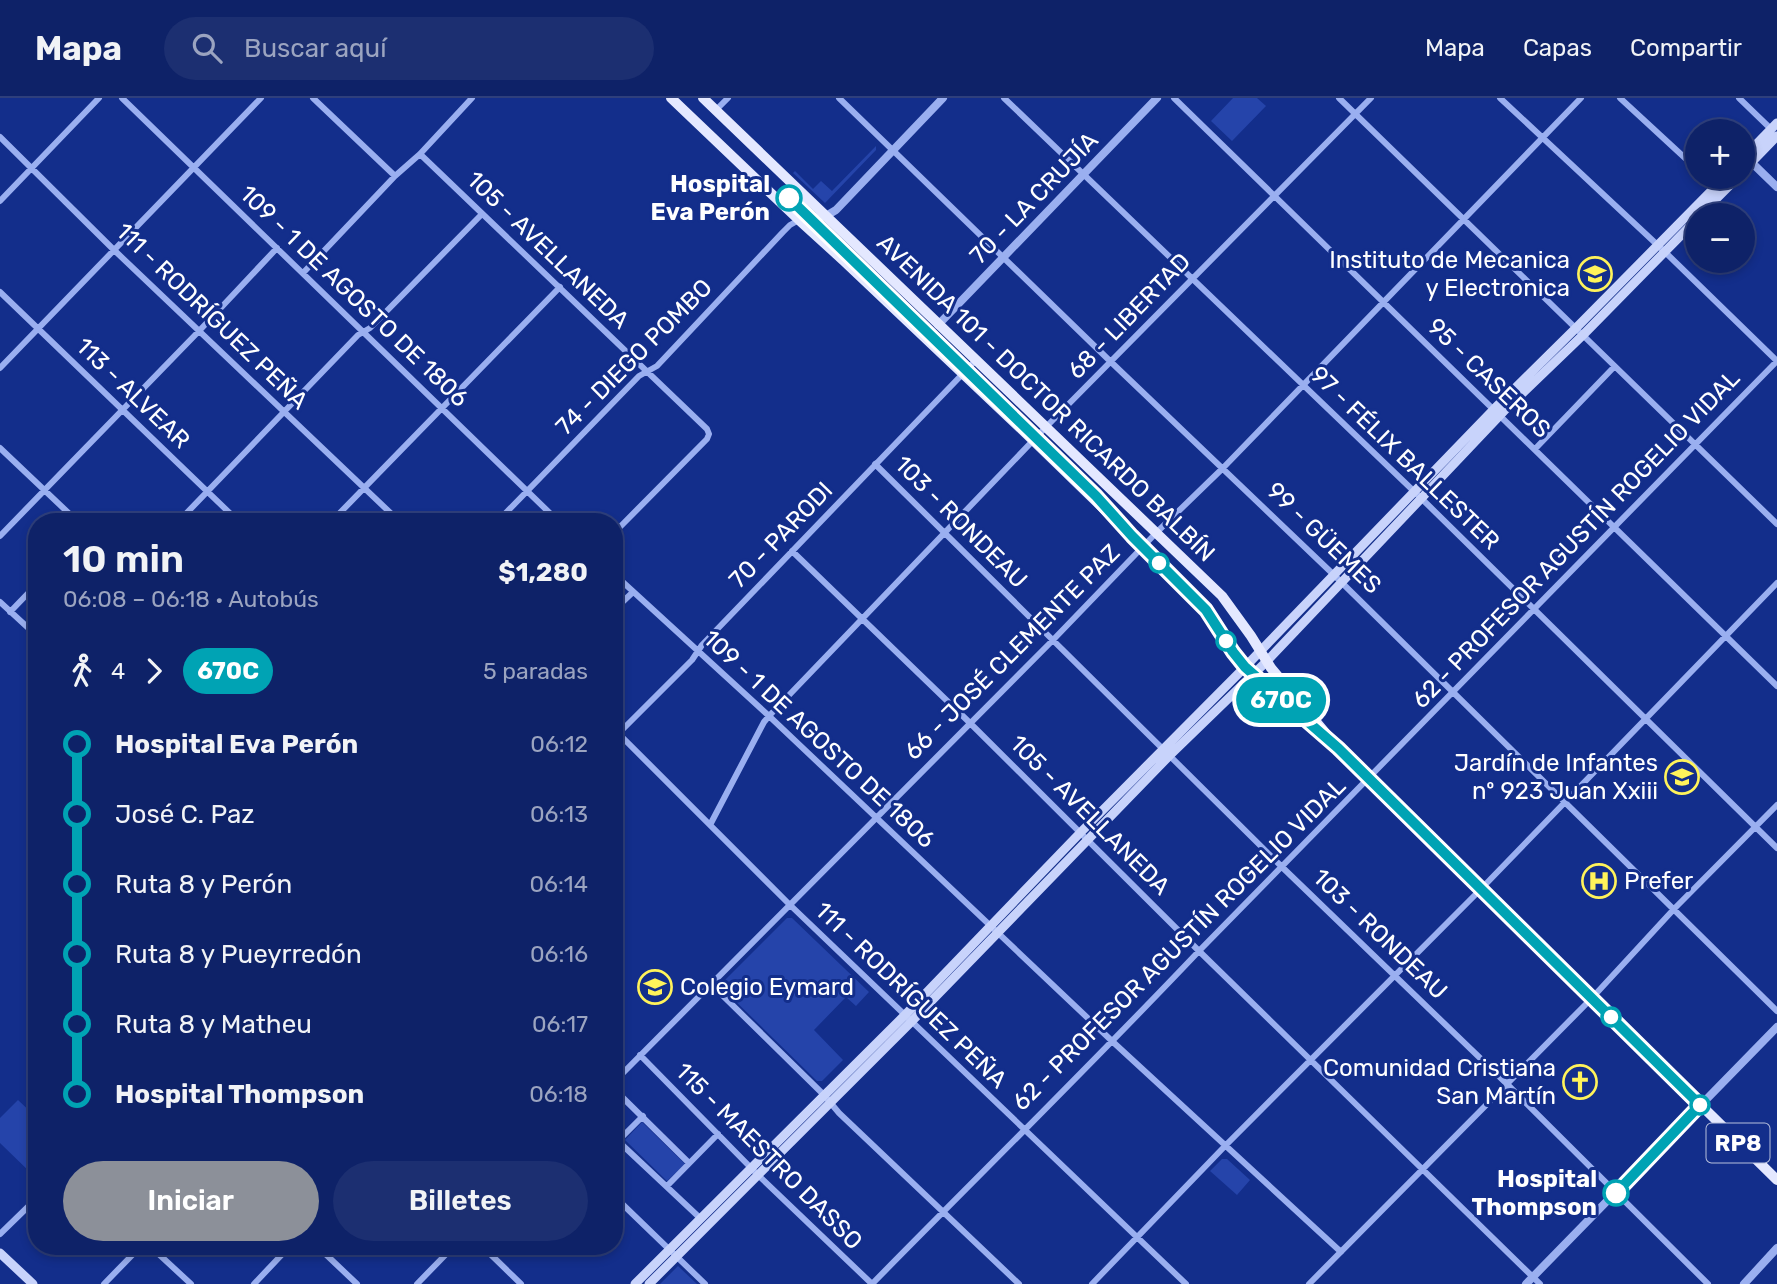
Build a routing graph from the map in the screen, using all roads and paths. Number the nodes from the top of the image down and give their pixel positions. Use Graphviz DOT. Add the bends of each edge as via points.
graph roads {
  1 [pos="99,98"];
  2 [pos="122,98"];
  3 [pos="261,98"];
  4 [pos="313,98"];
  5 [pos="472,98"];
  6 [pos="671,98"];
  7 [pos="703,98"];
  8 [pos="728,98"];
  9 [pos="839,98"];
  10 [pos="943,98"];
  11 [pos="1004,98"];
  12 [pos="1157,98"];
  13 [pos="1174,98"];
  14 [pos="1339,98"];
  15 [pos="1371,98"];
  16 [pos="1500,98"];
  17 [pos="1581,98"];
  18 [pos="1620,98"];
  19 [pos="1739,98"];
  20 [pos="716,110"];
  21 [pos="1356,114"];
  22 [pos="1775,129"];
  23 [pos="0,137"];
  24 [pos="1542,137"];
  25 [pos="893,150"];
  26 [pos="1755,150"];
  27 [pos="420,154"];
  28 [pos="1685,158"];
  29 [pos="1755,166"];
  30 [pos="32,168"];
  31 [pos="194,168"];
  32 [pos="1083,175"];
  33 [pos="395,176"];
  34 [pos="1777,187"];
  35 [pos="1713,189"];
  36 [pos="1726,189"];
  37 [pos="1275,195"];
  38 [pos="0,201"];
  39 [pos="1713,203"];
  40 [pos="482,214"];
  41 [pos="826,216"];
  42 [pos="1465,219"];
  43 [pos="799,220"];
  44 [pos="1685,229"];
  45 [pos="277,248"];
  46 [pos="1661,249"];
  47 [pos="114,250"];
  48 [pos="1003,257"];
  49 [pos="303,273"];
  50 [pos="1192,279"];
  51 [pos="560,287"];
  52 [pos="0,292"];
  53 [pos="1383,302"];
  54 [pos="938,325"];
  55 [pos="38,328"];
  56 [pos="200,330"];
  57 [pos="364,332"];
  58 [pos="1579,332"];
  59 [pos="976,360"];
  60 [pos="1777,361"];
  61 [pos="1111,362"];
  62 [pos="1615,367"];
  63 [pos="0,368"];
  64 [pos="647,373"];
  65 [pos="962,374"];
  66 [pos="1303,386"];
  67 [pos="441,408"];
  68 [pos="122,410"];
  69 [pos="284,411"];
  70 [pos="1497,412"];
  71 [pos="1046,428"];
  72 [pos="1034,441"];
  73 [pos="1695,445"];
  74 [pos="0,448"];
  75 [pos="1535,449"];
  76 [pos="875,464"];
  77 [pos="1223,468"];
  78 [pos="363,487"];
  79 [pos="44,491"];
  80 [pos="207,491"];
  81 [pos="527,491"];
  82 [pos="1418,496"];
  83 [pos="68,513"];
  84 [pos="186,513"];
  85 [pos="230,513"];
  86 [pos="339,513"];
  87 [pos="390,513"];
  88 [pos="506,513"];
  89 [pos="550,513"];
  90 [pos="623,524"];
  91 [pos="1777,524"];
  92 [pos="1615,527"];
  93 [pos="946,533"];
  94 [pos="1157,533"];
  95 [pos="0,536"];
  96 [pos="1143,547"];
  97 [pos="792,551"];
  98 [pos="1338,579"];
  99 [pos="623,583"];
  100 [pos="1777,583"];
  101 [pos="633,592"];
  102 [pos="28,593"];
  103 [pos="623,601"];
  104 [pos="0,602"];
  105 [pos="1534,609"];
  106 [pos="10,612"];
  107 [pos="862,619"];
  108 [pos="28,628"];
  109 [pos="1726,636"];
  110 [pos="1053,640"];
  111 [pos="1260,650"];
  112 [pos="698,652"];
  113 [pos="1266,662"];
  114 [pos="1249,671"];
  115 [pos="1777,686"];
  116 [pos="1454,692"];
  117 [pos="769,716"];
  118 [pos="1646,719"];
  119 [pos="970,722"];
  120 [pos="623,726"];
  121 [pos="623,740"];
  122 [pos="1338,748"];
  123 [pos="1167,752"];
  124 [pos="1368,779"];
  125 [pos="1565,801"];
  126 [pos="1777,805"];
  127 [pos="877,817"];
  128 [pos="710,825"];
  129 [pos="1755,827"];
  130 [pos="1084,837"];
  131 [pos="1777,848"];
  132 [pos="1282,867"];
  133 [pos="1481,889"];
  134 [pos="789,904"];
  135 [pos="1674,909"];
  136 [pos="994,929"];
  137 [pos="1199,951"];
  138 [pos="1395,976"];
  139 [pos="711,984"];
  140 [pos="1592,998"];
  141 [pos="1777,1011"];
  142 [pos="909,1017"];
  143 [pos="1777,1027"];
  144 [pos="1112,1042"];
  145 [pos="640,1055"];
  146 [pos="1312,1060"];
  147 [pos="623,1073"];
  148 [pos="1507,1084"];
  149 [pos="623,1097"];
  150 [pos="827,1098"];
  151 [pos="1700,1105"];
  152 [pos="643,1116"];
  153 [pos="1024,1129"];
  154 [pos="718,1133"];
  155 [pos="623,1136"];
  156 [pos="1226,1146"];
  157 [pos="623,1149"];
  158 [pos="689,1163"];
  159 [pos="1423,1169"];
  160 [pos="754,1170"];
  161 [pos="1777,1180"];
  162 [pos="667,1186"];
  163 [pos="1616,1193"];
  164 [pos="623,1205"];
  165 [pos="28,1207"];
  166 [pos="943,1211"];
  167 [pos="700,1218"];
  168 [pos="0,1234"];
  169 [pos="1136,1238"];
  170 [pos="1777,1248"];
  171 [pos="673,1252"];
  172 [pos="1341,1252"];
  173 [pos="0,1253"];
  174 [pos="132,1255"];
  175 [pos="160,1255"];
  176 [pos="281,1255"];
  177 [pos="326,1255"];
  178 [pos="445,1255"];
  179 [pos="491,1255"];
  180 [pos="1533,1282"];
  181 [pos="33,1284"];
  182 [pos="104,1284"];
  183 [pos="191,1284"];
  184 [pos="254,1284"];
  185 [pos="357,1284"];
  186 [pos="417,1284"];
  187 [pos="522,1284"];
  188 [pos="635,1284"];
  189 [pos="649,1284"];
  190 [pos="705,1284"];
  191 [pos="872,1284"];
  192 [pos="1018,1284"];
  193 [pos="1092,1284"];
  194 [pos="1186,1284"];
  195 [pos="1309,1284"];
  196 [pos="1708,1284"];
  197 [pos="1744,1284"];
  1 -- 30 [label="street"];
  2 -- 31 [label="street, 109 - 1 DE AGOSTO DE 1806"];
  3 -- 31 [label="street"];
  4 -- 33 [label="street"];
  5 -- 27 [label="street"];
  6 -- 43 [label="main road, AVENIDA 101 - DOCTOR RICARDO BALBÍN / RP8"];
  7 -- 20 [label="main road, AVENIDA 101 - DOCTOR RICARDO BALBÍN / RP8"];
  8 -- 20 [label="street"];
  9 -- 25 [label="street, 99 - GÜEMES"];
  10 -- 25 [label="street"];
  11 -- 32 [label="street, 97 - FÉLIX BALLESTER"];
  12 -- 32 [label="street, 70 - LA CRUJÍA"];
  13 -- 37 [label="street, 95 - CASEROS"];
  14 -- 21 [label="street"];
  15 -- 21 [label="street, 68 - LIBERTAD"];
  16 -- 24 [label="street"];
  17 -- 24 [label="street, 66 - JOSÉ CLEMENTE PAZ"];
  18 -- 28 [label="street"];
  19 -- 22 [label="street"];
  20 -- 41 [label="main road, AVENIDA 101 - DOCTOR RICARDO BALBÍN / RP8"];
  21 -- 37 [label="street, 68 - LIBERTAD"];
  21 -- 42 [label="street"];
  22 -- 26 [label="main road"];
  23 -- 30 [label="street, 111 - RODRÍGUEZ PEÑA"];
  24 -- 42 [label="street, 66 - JOSÉ CLEMENTE PAZ"];
  24 -- 46 [label="street"];
  25 -- 41 [label="street"];
  25 -- 48 [label="street, 99 - GÜEMES"];
  27 -- 33 [label="street"];
  27 -- 40 [label="street, 105 - AVELLANEDA"];
  29 -- 34 [label="street"];
  30 -- 38 [label="street"];
  30 -- 47 [label="street, 111 - RODRÍGUEZ PEÑA"];
  31 -- 45 [label="street, 109 - 1 DE AGOSTO DE 1806"];
  31 -- 47 [label="street"];
  32 -- 48 [label="street, 70 - LA CRUJÍA"];
  32 -- 50 [label="street, 97 - FÉLIX BALLESTER"];
  33 -- 49 [label="street"];
  35 -- 46 [label="main road"];
  36 -- 39 [label="main road"];
  37 -- 50 [label="street, 68 - LIBERTAD"];
  37 -- 53 [label="street, 95 - CASEROS"];
  40 -- 51 [label="street, 105 - AVELLANEDA"];
  40 -- 57 [label="street"];
  41 -- 43 [label="street"];
  41 -- 54 [label="main road, AVENIDA 101 - DOCTOR RICARDO BALBÍN / RP8"];
  42 -- 53 [label="street, 66 - JOSÉ CLEMENTE PAZ"];
  42 -- 58 [label="street"];
  43 -- 64 [label="street, 74 - DIEGO POMBO"];
  43 -- 65 [label="main road, AVENIDA 101 - DOCTOR RICARDO BALBÍN / RP8"];
  44 -- 46 [label="main road"];
  45 -- 49 [label="street, 109 - 1 DE AGOSTO DE 1806"];
  45 -- 56 [label="street"];
  46 -- 58 [label="main road"];
  46 -- 60 [label="street"];
  47 -- 55 [label="street"];
  47 -- 56 [label="street, 111 - RODRÍGUEZ PEÑA"];
  48 -- 54 [label="street, 70 - LA CRUJÍA"];
  48 -- 61 [label="street, 99 - GÜEMES"];
  49 -- 57 [label="street, 109 - 1 DE AGOSTO DE 1806"];
  50 -- 61 [label="street, 68 - LIBERTAD"];
  50 -- 66 [label="street, 97 - FÉLIX BALLESTER"];
  51 -- 64 [label="street, 105 - AVELLANEDA"];
  51 -- 67 [label="street"];
  52 -- 55 [label="street, 113 - ALVEAR"];
  53 -- 66 [label="street, 66 - JOSÉ CLEMENTE PAZ"];
  53 -- 70 [label="street, 95 - CASEROS"];
  54 -- 59 [label="main road, AVENIDA 101 - DOCTOR RICARDO BALBÍN / RP8"];
  55 -- 63 [label="street"];
  55 -- 68 [label="street, 113 - ALVEAR"];
  56 -- 68 [label="street"];
  56 -- 69 [label="street, 111 - RODRÍGUEZ PEÑA"];
  57 -- 67 [label="street, 109 - 1 DE AGOSTO DE 1806"];
  57 -- 69 [label="street"];
  58 -- 62 [label="street"];
  58 -- 70 [label="main road"];
  59 -- 65 [label="street, 70 - PARODI"];
  59 -- 71 [label="main road, AVENIDA 101 - DOCTOR RICARDO BALBÍN / RP8"];
  60 -- 73 [label="street, 62 - PROFESOR AGUSTÍN ROGELIO VIDAL"];
  61 -- 71 [label="street, 68 - LIBERTAD"];
  61 -- 77 [label="street, 99 - GÜEMES"];
  62 -- 73 [label="street"];
  62 -- 75 [label="street"];
  64 -- 81 [label="street, 74 - DIEGO POMBO"];
  64 -- 90 [label="street, 105 - AVELLANEDA" via="709,434"];
  65 -- 72 [label="main road, AVENIDA 101 - DOCTOR RICARDO BALBÍN / RP8"];
  65 -- 76 [label="street, 70 - PARODI"];
  66 -- 77 [label="street, 66 - JOSÉ CLEMENTE PAZ"];
  66 -- 82 [label="street, 97 - FÉLIX BALLESTER"];
  67 -- 78 [label="street"];
  67 -- 81 [label="street, 109 - 1 DE AGOSTO DE 1806"];
  68 -- 79 [label="street"];
  68 -- 80 [label="street, 113 - ALVEAR"];
  69 -- 78 [label="street, 111 - RODRÍGUEZ PEÑA"];
  69 -- 80 [label="street"];
  70 -- 75 [label="street, 95 - CASEROS"];
  70 -- 82 [label="main road"];
  71 -- 72 [label="street, 68 - LIBERTAD"];
  71 -- 94 [label="main road, AVENIDA 101 - DOCTOR RICARDO BALBÍN / RP8"];
  72 -- 93 [label="street, 68 - LIBERTAD"];
  72 -- 96 [label="main road, AVENIDA 101 - DOCTOR RICARDO BALBÍN / RP8"];
  73 -- 91 [label="street"];
  73 -- 92 [label="street, 62 - PROFESOR AGUSTÍN ROGELIO VIDAL"];
  74 -- 79 [label="street"];
  75 -- 92 [label="street, 95 - CASEROS"];
  76 -- 93 [label="street, 103 - RONDEAU"];
  76 -- 97 [label="street, 70 - PARODI"];
  77 -- 94 [label="street, 66 - JOSÉ CLEMENTE PAZ"];
  77 -- 98 [label="street, 99 - GÜEMES"];
  78 -- 86 [label="street"];
  78 -- 87 [label="street, 111 - RODRÍGUEZ PEÑA"];
  79 -- 83 [label="street"];
  79 -- 95 [label="street"];
  80 -- 84 [label="street"];
  80 -- 85 [label="street, 113 - ALVEAR"];
  81 -- 88 [label="street, 74 - DIEGO POMBO"];
  81 -- 89 [label="street, 109 - 1 DE AGOSTO DE 1806"];
  82 -- 98 [label="main road"];
  82 -- 105 [label="street, 97 - FÉLIX BALLESTER"];
  92 -- 105 [label="street, 62 - PROFESOR AGUSTÍN ROGELIO VIDAL"];
  92 -- 109 [label="street, 95 - CASEROS"];
  93 -- 107 [label="street, 68 - LIBERTAD"];
  93 -- 110 [label="street, 103 - RONDEAU"];
  94 -- 96 [label="street, 66 - JOSÉ CLEMENTE PAZ"];
  94 -- 111 [label="main road, AVENIDA 101 - DOCTOR RICARDO BALBÍN / RP8" via="1226,601"];
  96 -- 110 [label="street, 66 - JOSÉ CLEMENTE PAZ"];
  96 -- 114 [label="main road, AVENIDA 101 - DOCTOR RICARDO BALBÍN / RP8" via="1206,610"];
  97 -- 107 [label="street, 105 - AVELLANEDA"];
  97 -- 112 [label="street, 70 - PARODI"];
  98 -- 111 [label="main road"];
  98 -- 113 [label="main road"];
  98 -- 116 [label="street, 99 - GÜEMES"];
  99 -- 101 [label="street, 109 - 1 DE AGOSTO DE 1806"];
  100 -- 109 [label="street"];
  101 -- 103 [label="street"];
  101 -- 112 [label="street, 109 - 1 DE AGOSTO DE 1806"];
  102 -- 106 [label="street"];
  104 -- 106 [label="street"];
  105 -- 116 [label="street, 62 - PROFESOR AGUSTÍN ROGELIO VIDAL"];
  105 -- 118 [label="street, 97 - FÉLIX BALLESTER"];
  106 -- 108 [label="street"];
  107 -- 117 [label="street, 68 - LIBERTAD"];
  107 -- 119 [label="street, 105 - AVELLANEDA"];
  109 -- 115 [label="street, 95 - CASEROS"];
  109 -- 118 [label="street"];
  110 -- 119 [label="street, 66 - JOSÉ CLEMENTE PAZ"];
  110 -- 123 [label="street, 103 - RONDEAU"];
  111 -- 113 [label="main road, AVENIDA 101 - DOCTOR RICARDO BALBÍN / RP8"];
  111 -- 114 [label="main road"];
  112 -- 117 [label="street, 109 - 1 DE AGOSTO DE 1806"];
  112 -- 120 [label="street, 70 - PARODI"];
  113 -- 114 [label="main road"];
  113 -- 122 [label="main road, AVENIDA 101 - DOCTOR RICARDO BALBÍN / RP8"];
  114 -- 122 [label="main road, AVENIDA 101 - DOCTOR RICARDO BALBÍN / RP8"];
  114 -- 123 [label="main road"];
  116 -- 124 [label="street, 62 - PROFESOR AGUSTÍN ROGELIO VIDAL"];
  116 -- 125 [label="street, 99 - GÜEMES"];
  117 -- 127 [label="street, 109 - 1 DE AGOSTO DE 1806"];
  117 -- 128 [label="street, 68 - LIBERTAD"];
  118 -- 125 [label="street"];
  118 -- 129 [label="street, 97 - FÉLIX BALLESTER"];
  119 -- 127 [label="street, 66 - JOSÉ CLEMENTE PAZ"];
  119 -- 130 [label="street, 105 - AVELLANEDA"];
  121 -- 128 [label="street, 111 - RODRÍGUEZ PEÑA"];
  122 -- 124 [label="main road, AVENIDA 101 - DOCTOR RICARDO BALBÍN / RP8"];
  123 -- 130 [label="main road"];
  123 -- 132 [label="street, 103 - RONDEAU"];
  124 -- 132 [label="street, 62 - PROFESOR AGUSTÍN ROGELIO VIDAL"];
  124 -- 133 [label="main road, AVENIDA 101 - DOCTOR RICARDO BALBÍN / RP8"];
  125 -- 133 [label="street"];
  125 -- 135 [label="street, 99 - GÜEMES"];
  126 -- 129 [label="street"];
  127 -- 134 [label="street, 66 - JOSÉ CLEMENTE PAZ"];
  127 -- 136 [label="street, 109 - 1 DE AGOSTO DE 1806"];
  128 -- 134 [label="street, 111 - RODRÍGUEZ PEÑA"];
  129 -- 131 [label="street, 97 - FÉLIX BALLESTER"];
  129 -- 135 [label="street"];
  130 -- 136 [label="main road"];
  130 -- 137 [label="street, 105 - AVELLANEDA"];
  132 -- 137 [label="street, 62 - PROFESOR AGUSTÍN ROGELIO VIDAL"];
  132 -- 138 [label="street, 103 - RONDEAU"];
  133 -- 138 [label="street"];
  133 -- 140 [label="main road, AVENIDA 101 - DOCTOR RICARDO BALBÍN / RP8"];
  134 -- 139 [label="street, 66 - JOSÉ CLEMENTE PAZ"];
  134 -- 142 [label="street, 111 - RODRÍGUEZ PEÑA"];
  135 -- 140 [label="street"];
  135 -- 141 [label="street, 99 - GÜEMES"];
  136 -- 142 [label="main road"];
  136 -- 144 [label="street, 109 - 1 DE AGOSTO DE 1806"];
  137 -- 144 [label="street, 62 - PROFESOR AGUSTÍN ROGELIO VIDAL"];
  137 -- 146 [label="street, 105 - AVELLANEDA"];
  138 -- 146 [label="street"];
  138 -- 148 [label="street, 103 - RONDEAU"];
  139 -- 145 [label="street, 66 - JOSÉ CLEMENTE PAZ"];
  139 -- 150 [label="street"];
  140 -- 148 [label="street"];
  140 -- 151 [label="main road, AVENIDA 101 - DOCTOR RICARDO BALBÍN / RP8"];
  142 -- 150 [label="main road"];
  142 -- 153 [label="street, 111 - RODRÍGUEZ PEÑA"];
  143 -- 151 [label="street"];
  144 -- 153 [label="street, 62 - PROFESOR AGUSTÍN ROGELIO VIDAL"];
  144 -- 156 [label="street, 109 - 1 DE AGOSTO DE 1806"];
  145 -- 147 [label="street, 66 - JOSÉ CLEMENTE PAZ"];
  145 -- 154 [label="street, 115 - MAESTRO DASSO"];
  146 -- 156 [label="street"];
  146 -- 159 [label="street, 105 - AVELLANEDA"];
  148 -- 159 [label="street"];
  148 -- 163 [label="street, 103 - RONDEAU"];
  149 -- 152 [label="street"];
  150 -- 160 [label="main road"];
  150 -- 166 [label="street"];
  151 -- 161 [label="main road, AVENIDA 101 - DOCTOR RICARDO BALBÍN / RP8"];
  151 -- 163 [label="street"];
  152 -- 155 [label="street"];
  152 -- 158 [label="street"];
  153 -- 166 [label="street, 62 - PROFESOR AGUSTÍN ROGELIO VIDAL"];
  153 -- 169 [label="street, 111 - RODRÍGUEZ PEÑA"];
  154 -- 158 [label="street"];
  154 -- 160 [label="street, 115 - MAESTRO DASSO"];
  156 -- 169 [label="street"];
  156 -- 172 [label="street, 109 - 1 DE AGOSTO DE 1806"];
  157 -- 162 [label="street"];
  158 -- 162 [label="street"];
  159 -- 172 [label="street"];
  159 -- 180 [label="street, 105 - AVELLANEDA"];
  160 -- 167 [label="main road"];
  160 -- 171 [label="main road"];
  160 -- 191 [label="street, 115 - MAESTRO DASSO"];
  162 -- 167 [label="street"];
  163 -- 180 [label="street"];
  163 -- 196 [label="street, 103 - RONDEAU"];
  164 -- 171 [label="street"];
  165 -- 168 [label="street"];
  166 -- 191 [label="street, 62 - PROFESOR AGUSTÍN ROGELIO VIDAL"];
  166 -- 192 [label="street"];
  167 -- 171 [label="main road"];
  169 -- 193 [label="street"];
  169 -- 194 [label="street, 111 - RODRÍGUEZ PEÑA"];
  170 -- 197 [label="street"];
  171 -- 188 [label="main road"];
  171 -- 189 [label="main road"];
  171 -- 190 [label="street"];
  172 -- 195 [label="street"];
  173 -- 181 [label="main road"];
  174 -- 182 [label="street"];
  175 -- 183 [label="street"];
  176 -- 184 [label="street"];
  177 -- 185 [label="street"];
  178 -- 186 [label="street"];
  179 -- 187 [label="street"];
}
